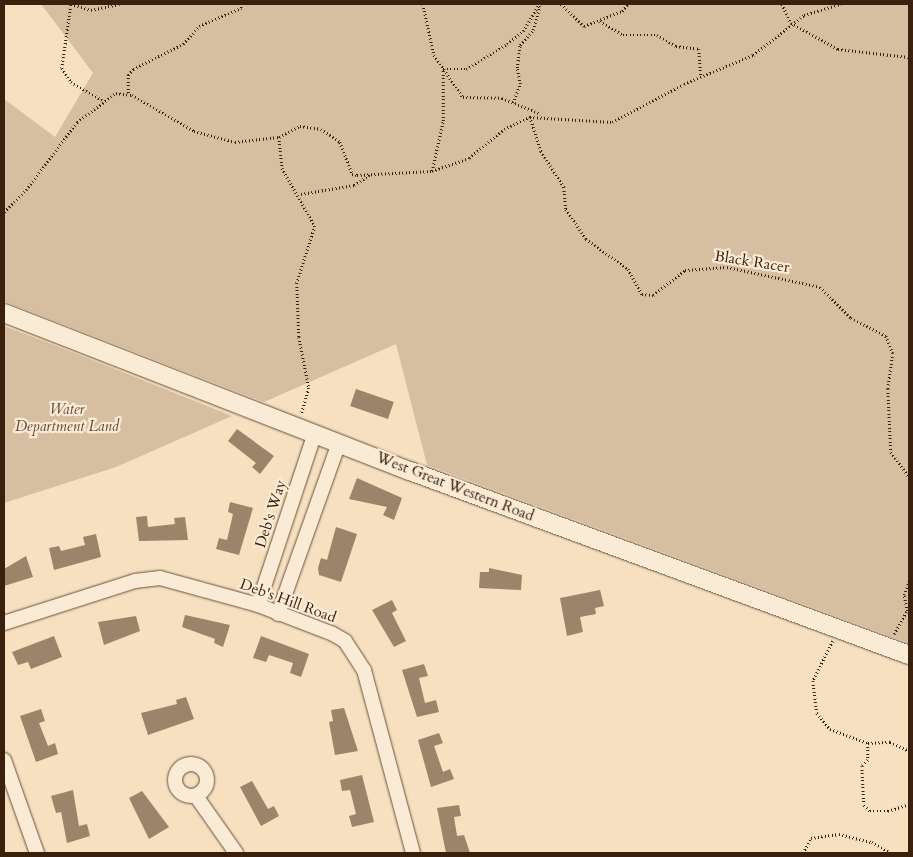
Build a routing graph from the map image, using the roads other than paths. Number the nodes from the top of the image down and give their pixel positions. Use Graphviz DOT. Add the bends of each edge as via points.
graph roads {
  1 [pos="4,313"];
  2 [pos="315,433"];
  3 [pos="339,443"];
  4 [pos="258,605"];
  5 [pos="278,614"];
  6 [pos="4,623"];
  7 [pos="909,655"];
  8 [pos="4,760"];
  9 [pos="196,796"];
  10 [pos="37,853"];
  11 [pos="236,853"];
  12 [pos="413,853"];
  1 -- 2 [label="street, West Great Western Road"];
  2 -- 3 [label="street, West Great Western Road"];
  2 -- 4 [label="street, Deb's Way"];
  3 -- 5 [label="street"];
  3 -- 7 [label="street, West Great Western Road"];
  4 -- 5 [label="street, Deb's Hill Road"];
  4 -- 6 [label="street, Deb's Hill Road" via="172,580 148,579"];
  5 -- 12 [label="street, Deb's Hill Road" via="333,634 360,660"];
  8 -- 10 [label="street"];
  9 -- 11 [label="street"];
}
